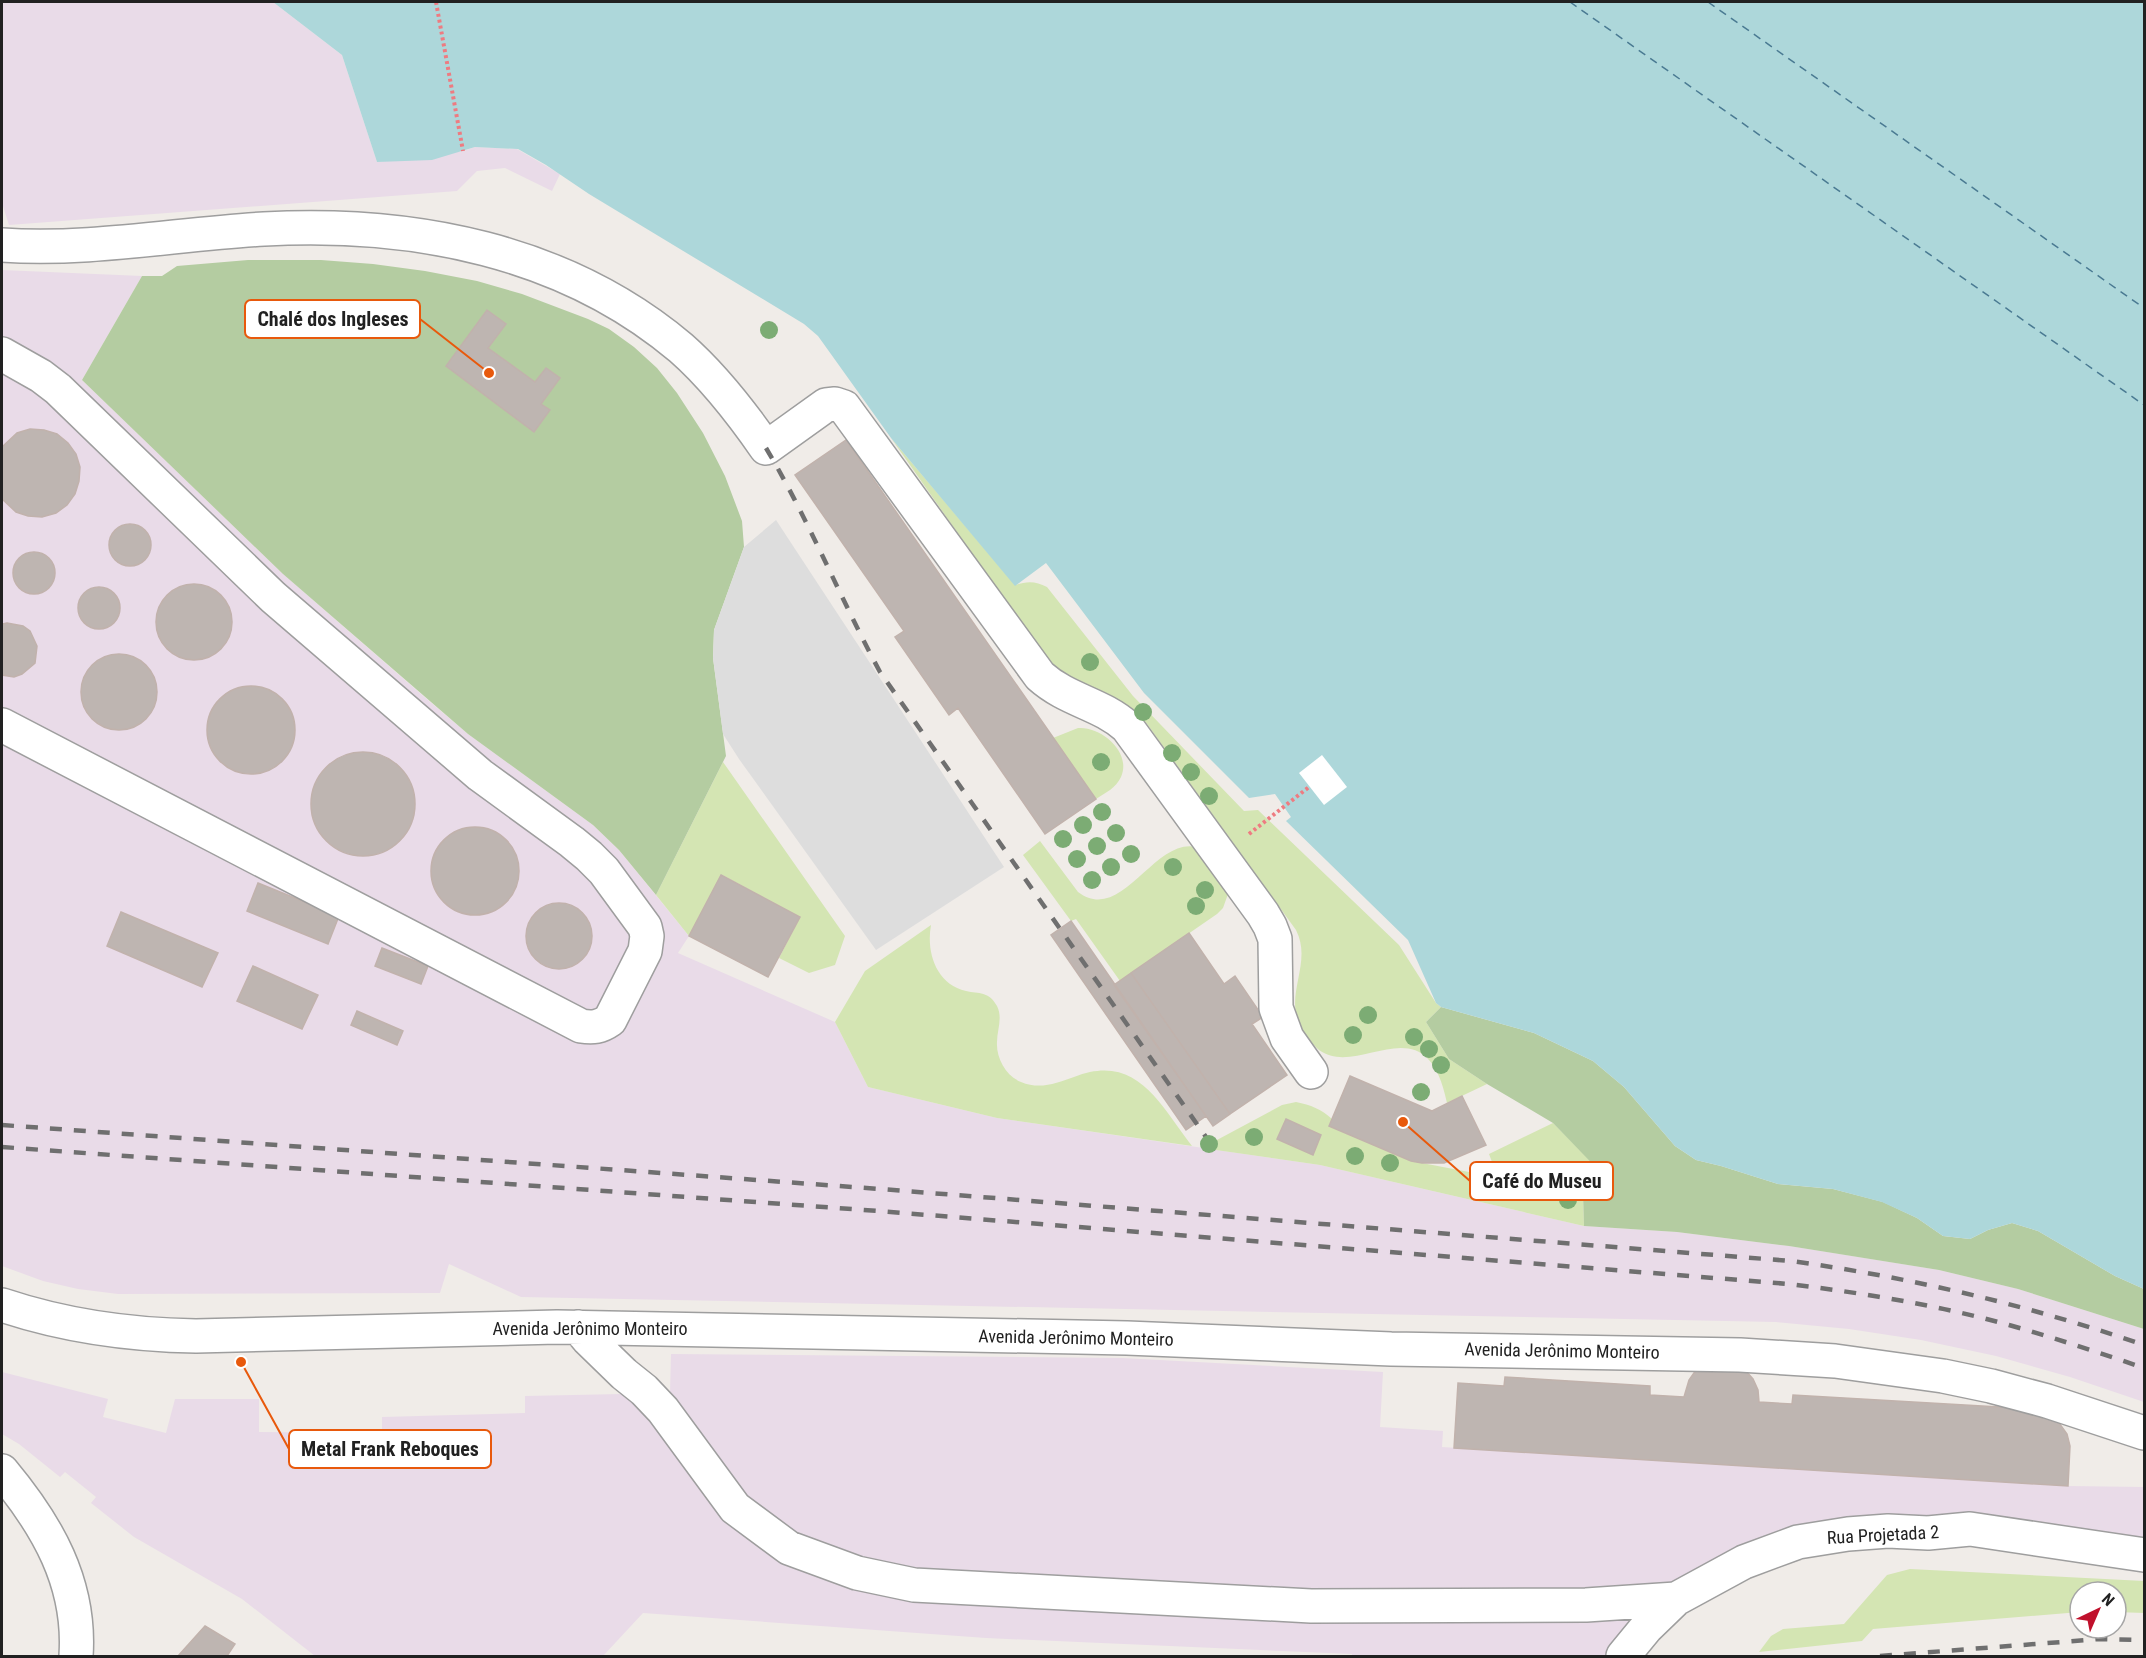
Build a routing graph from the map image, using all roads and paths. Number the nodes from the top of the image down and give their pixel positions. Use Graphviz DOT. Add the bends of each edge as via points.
graph roads {
  1 [pos="436,2"];
  2 [pos="463,152"];
  3 [pos="2,245"];
  4 [pos="2,354"];
  5 [pos="2,725"];
  6 [pos="1309,787"];
  7 [pos="1244,838"];
  8 [pos="1311,1072"];
  9 [pos="2,1305"];
  10 [pos="578,1327"];
  11 [pos="2145,1433"];
  12 [pos="2,1471"];
  13 [pos="2145,1555"];
  14 [pos="1677,1599"];
  15 [pos="76,1656"];
  16 [pos="1623,1656"];
  1 -- 2 [label="path"];
  3 -- 8 [label="street" via="94,244 317,228 466,244 559,272 644,319 716,383 766,448 826,405 844,407 1040,676 1064,694 1107,711 1127,727 1270,926 1276,948 1276,1008 1287,1038"];
  4 -- 5 [label="street" via="58,389 273,597 480,775 589,856 645,927 645,951 610,1020 591,1028 581,1026"];
  6 -- 7 [label="path"];
  9 -- 10 [label="street, Avenida Jerônimo Monteiro" via="72,1325 152,1335"];
  10 -- 11 [label="street, Avenida Jerônimo Monteiro" via="1127,1338 1824,1360 1991,1386"];
  10 -- 14 [label="street" via="663,1410 735,1508 789,1548 857,1573 914,1585 1311,1606 1586,1605"];
  12 -- 15 [label="street" via="30,1505 59,1557 75,1619"];
  13 -- 14 [label="street, Rua Projetada 2" via="1970,1529 1848,1534 1798,1542 1744,1562"];
  14 -- 16 [label="street, Rua Projetada 2"];
}
